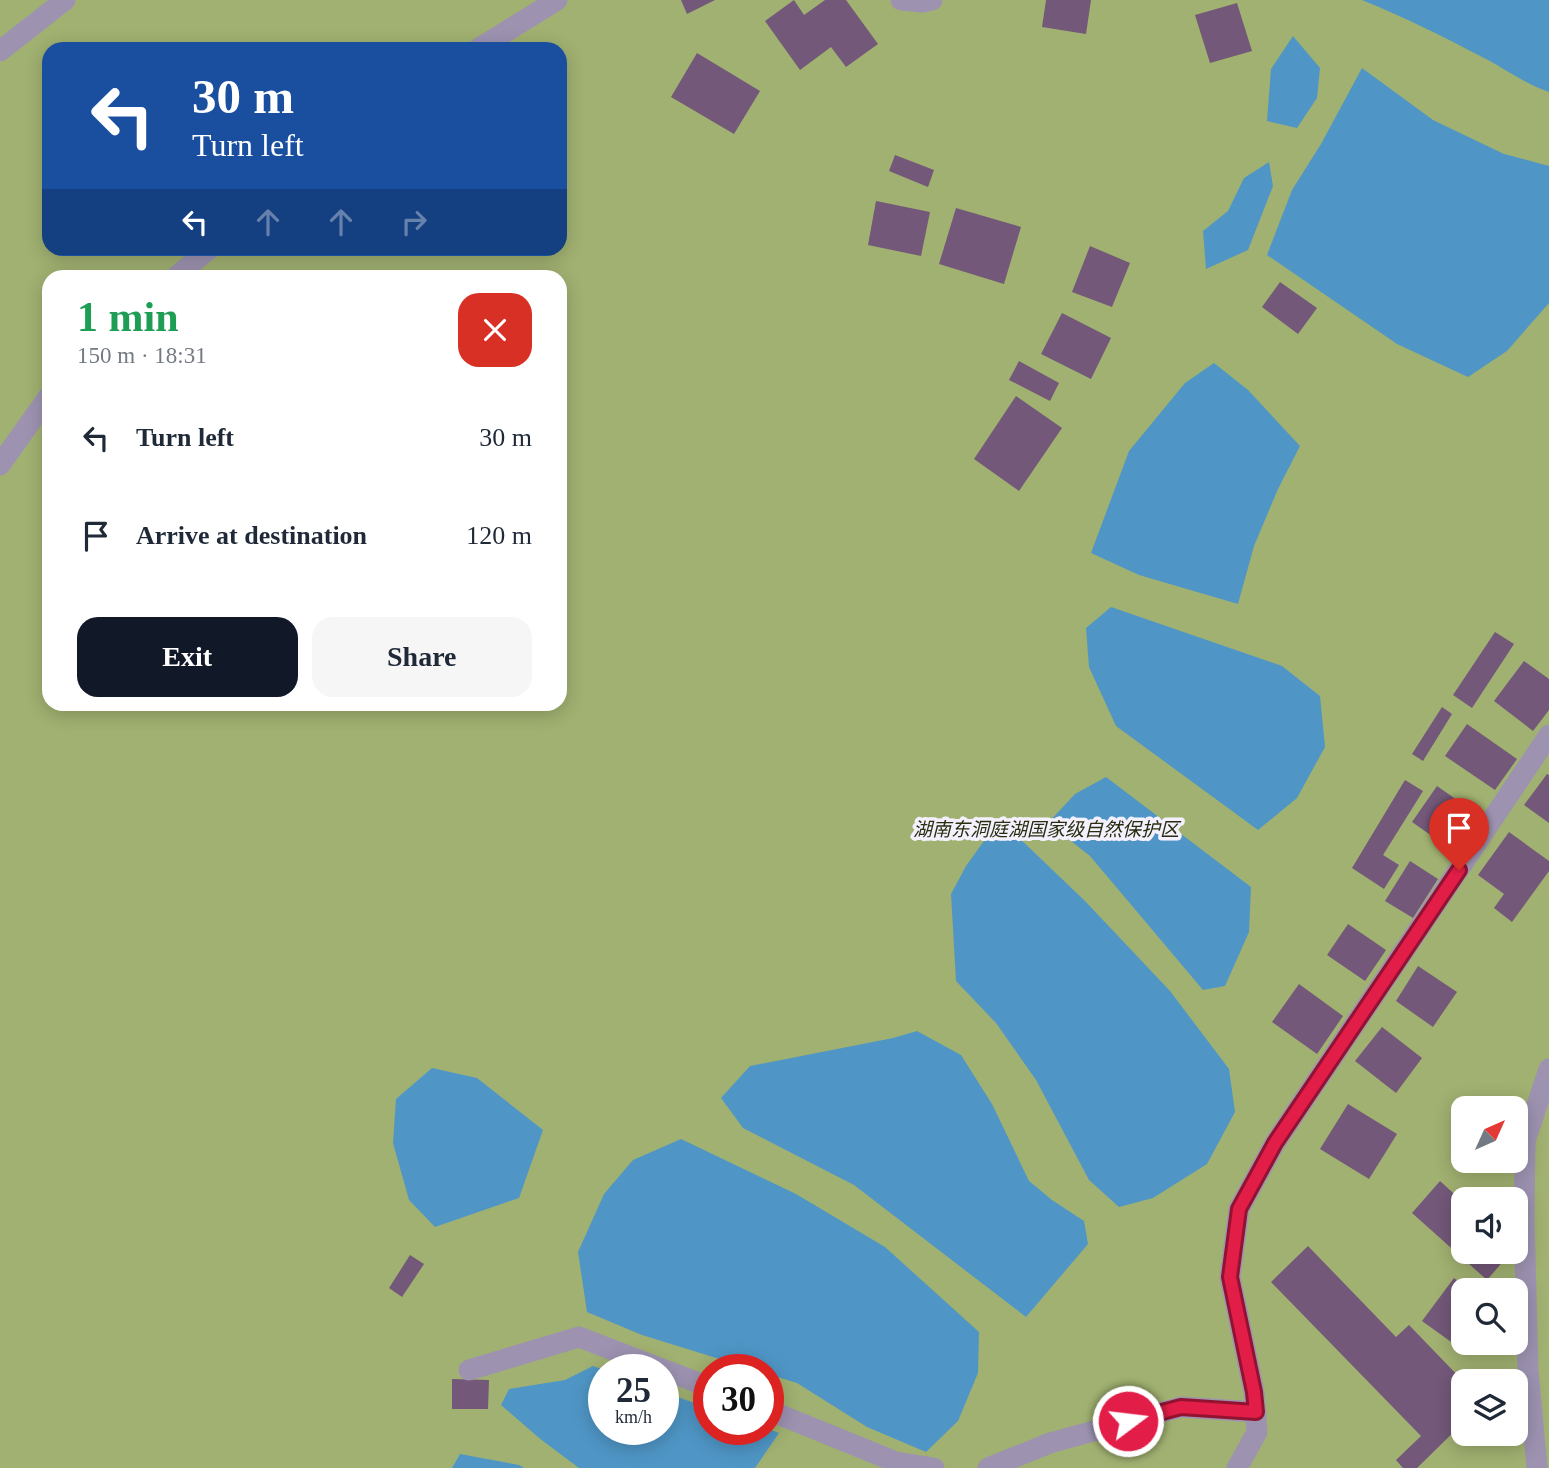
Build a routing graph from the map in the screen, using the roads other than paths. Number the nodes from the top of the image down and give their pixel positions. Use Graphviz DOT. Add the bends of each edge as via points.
graph roads {
  1 [pos="65,0"];
  2 [pos="557,0"];
  3 [pos="901,0"];
  4 [pos="933,0"];
  5 [pos="489,42"];
  6 [pos="0,51"];
  7 [pos="201,256"];
  8 [pos="184,270"];
  9 [pos="42,406"];
  10 [pos="0,465"];
  11 [pos="1549,735"];
  12 [pos="1549,1069"];
  13 [pos="469,1370"];
  14 [pos="693,1381"];
  15 [pos="1256,1412"];
  16 [pos="784,1417"];
  17 [pos="934,1468"];
  18 [pos="988,1468"];
  19 [pos="1237,1468"];
  20 [pos="1537,1468"];
  1 -- 6 [label="street"];
  2 -- 5 [label="street"];
  3 -- 4 [label="street"];
  7 -- 8 [label="street"];
  9 -- 10 [label="street"];
  11 -- 15 [label="street" via="1275,1143 1239,1209 1230,1277"];
  12 -- 20 [label="street" via="1525,1141 1528,1371"];
  13 -- 14 [label="street" via="579,1337"];
  15 -- 18 [label="street" via="1181,1407 1050,1443"];
  15 -- 19 [label="street" via="1257,1432"];
  16 -- 17 [label="street" via="895,1462"];
}
